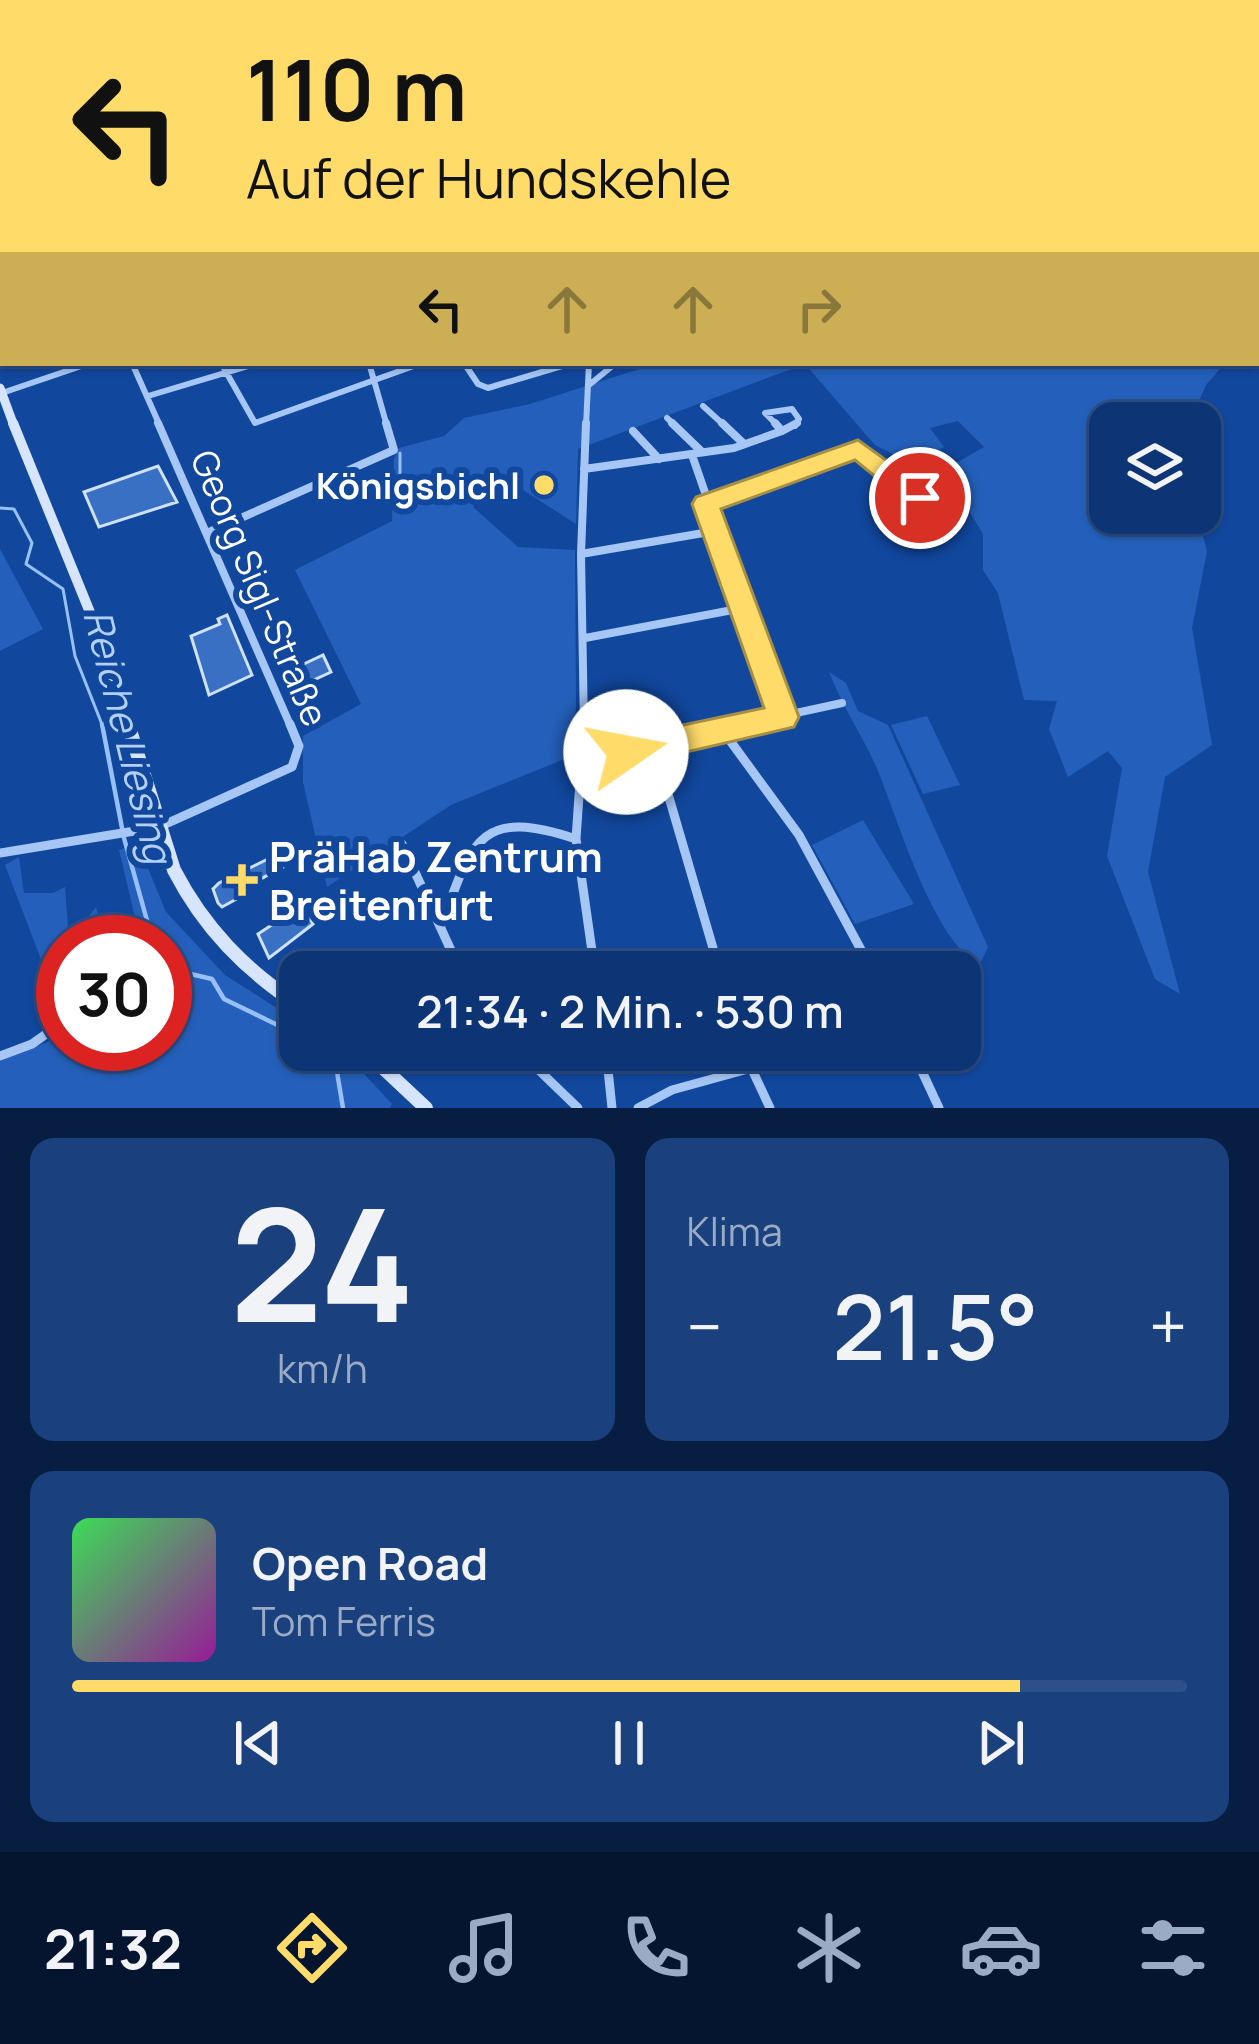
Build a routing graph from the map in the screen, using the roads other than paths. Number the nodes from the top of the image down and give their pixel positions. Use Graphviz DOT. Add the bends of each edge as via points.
graph roads {
  1 [pos="80,366"];
  2 [pos="134,366"];
  3 [pos="370,366"];
  4 [pos="414,366"];
  5 [pos="466,366"];
  6 [pos="562,366"];
  7 [pos="589,366"];
  8 [pos="612,366"];
  9 [pos="223,367"];
  10 [pos="374,382"];
  11 [pos="588,386"];
  12 [pos="1,390"];
  13 [pos="148,395"];
  14 [pos="703,406"];
  15 [pos="667,418"];
  16 [pos="634,431"];
  17 [pos="782,431"];
  18 [pos="745,445"];
  19 [pos="698,454"];
  20 [pos="660,460"];
  21 [pos="584,469"];
  22 [pos="920,498"];
  23 [pos="706,504"];
  24 [pos="715,531"];
  25 [pos="207,533"];
  26 [pos="581,554"];
  27 [pos="743,608"];
  28 [pos="584,638"];
  29 [pos="842,704"];
  30 [pos="783,717"];
  31 [pos="723,731"];
  32 [pos="654,746"];
  33 [pos="580,761"];
  34 [pos="160,827"];
  35 [pos="576,839"];
  36 [pos="402,844"];
  37 [pos="0,853"];
  38 [pos="442,924"];
  39 [pos="453,951"];
  40 [pos="592,951"];
  41 [pos="714,951"];
  42 [pos="862,951"];
  43 [pos="279,993"];
  44 [pos="36,1041"];
  45 [pos="0,1056"];
  46 [pos="386,1071"];
  47 [pos="540,1071"];
  48 [pos="609,1071"];
  49 [pos="741,1071"];
  50 [pos="749,1071"];
  51 [pos="922,1071"];
  52 [pos="426,1108"];
  53 [pos="578,1108"];
  54 [pos="613,1108"];
  55 [pos="638,1108"];
  56 [pos="770,1108"];
  57 [pos="939,1108"];
  1 -- 12 [label="street"];
  2 -- 13 [label="street, Georg Sigl-Straße"];
  3 -- 10 [label="street"];
  4 -- 10 [label="street"];
  5 -- 6 [label="street" via="488,388"];
  7 -- 11 [label="street"];
  8 -- 11 [label="street"];
  9 -- 10 [label="street" via="255,423"];
  9 -- 13 [label="street"];
  10 -- 25 [label="street" via="395,445 390,453"];
  11 -- 21 [label="street"];
  12 -- 34 [label="main road" via="100,637"];
  13 -- 25 [label="street, Georg Sigl-Straße"];
  14 -- 18 [label="street"];
  15 -- 19 [label="street"];
  16 -- 20 [label="street"];
  17 -- 17 [label="street" via="799,423 792,409 765,413"];
  17 -- 18 [label="street"];
  18 -- 19 [label="street"];
  19 -- 20 [label="street"];
  19 -- 23 [label="street"];
  20 -- 21 [label="street"];
  21 -- 26 [label="street"];
  22 -- 23 [label="street" via="858,449"];
  23 -- 24 [label="street"];
  24 -- 26 [label="street"];
  24 -- 27 [label="street"];
  25 -- 34 [label="street, Georg Sigl-Straße" via="300,752 292,766"];
  26 -- 28 [label="street"];
  27 -- 28 [label="street"];
  27 -- 30 [label="street"];
  28 -- 33 [label="street"];
  29 -- 30 [label="street"];
  30 -- 31 [label="street"];
  31 -- 32 [label="street"];
  31 -- 42 [label="street" via="799,835"];
  32 -- 33 [label="street"];
  32 -- 41 [label="street"];
  33 -- 35 [label="street"];
  34 -- 37 [label="street"];
  34 -- 43 [label="main road" via="206,927"];
  35 -- 38 [label="street" via="524,821 484,836 465,858"];
  35 -- 40 [label="street"];
  36 -- 38 [label="street"];
  38 -- 39 [label="street"];
  44 -- 45 [label="street"];
  46 -- 52 [label="main road"];
  47 -- 53 [label="street"];
  48 -- 54 [label="street"];
  49 -- 55 [label="street"];
  50 -- 56 [label="street"];
  51 -- 57 [label="street"];
}
